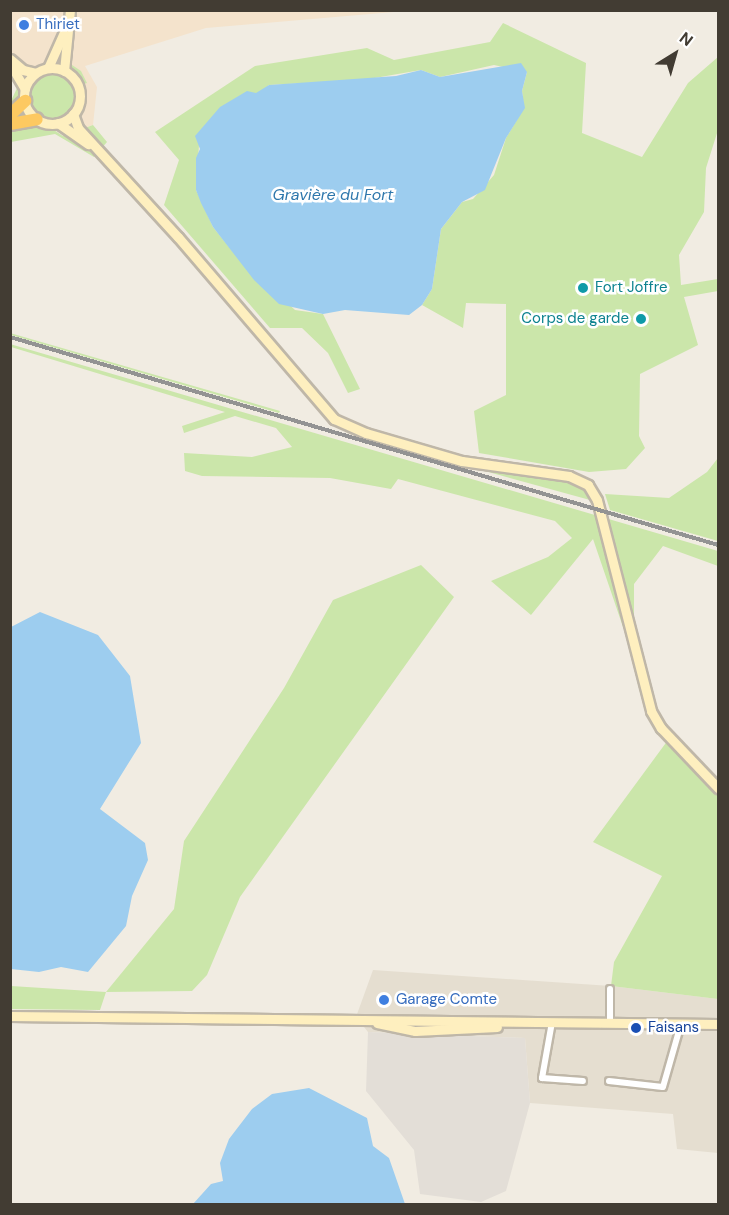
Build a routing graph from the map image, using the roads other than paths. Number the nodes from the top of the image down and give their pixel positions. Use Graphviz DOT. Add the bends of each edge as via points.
graph roads {
  1 [pos="70,10"];
  2 [pos="69,22"];
  3 [pos="10,59"];
  4 [pos="10,64"];
  5 [pos="48,68"];
  6 [pos="64,70"];
  7 [pos="36,73"];
  8 [pos="25,95"];
  9 [pos="73,114"];
  10 [pos="10,115"];
  11 [pos="37,119"];
  12 [pos="58,123"];
  13 [pos="10,124"];
  14 [pos="120,172"];
  15 [pos="718,788"];
  16 [pos="610,989"];
  17 [pos="10,1016"];
  18 [pos="552,1022"];
  19 [pos="610,1023"];
  20 [pos="681,1024"];
  21 [pos="718,1024"];
  22 [pos="583,1081"];
  23 [pos="609,1081"];
  1 -- 2 [label="main road"];
  2 -- 5 [label="main road"];
  2 -- 6 [label="main road"];
  3 -- 7 [label="main road" via="24,70"];
  4 -- 8 [label="main road"];
  5 -- 6 [label="main road"];
  5 -- 7 [label="main road"];
  6 -- 9 [label="main road" via="79,88 80,99"];
  7 -- 8 [label="main road"];
  8 -- 10 [label="highway"];
  8 -- 11 [label="main road"];
  9 -- 12 [label="main road"];
  9 -- 14 [label="main road" via="78,128"];
  11 -- 12 [label="main road"];
  11 -- 13 [label="highway"];
  12 -- 14 [label="main road"];
  14 -- 15 [label="main road" via="328,414 366,433 471,464 574,477 594,492 651,711 661,728"];
  16 -- 19 [label="street"];
  17 -- 18 [label="main road" via="360,1020 402,1030"];
  18 -- 19 [label="main road"];
  18 -- 22 [label="street" via="542,1078"];
  19 -- 20 [label="main road"];
  20 -- 21 [label="main road"];
  20 -- 23 [label="street" via="663,1087"];
}
